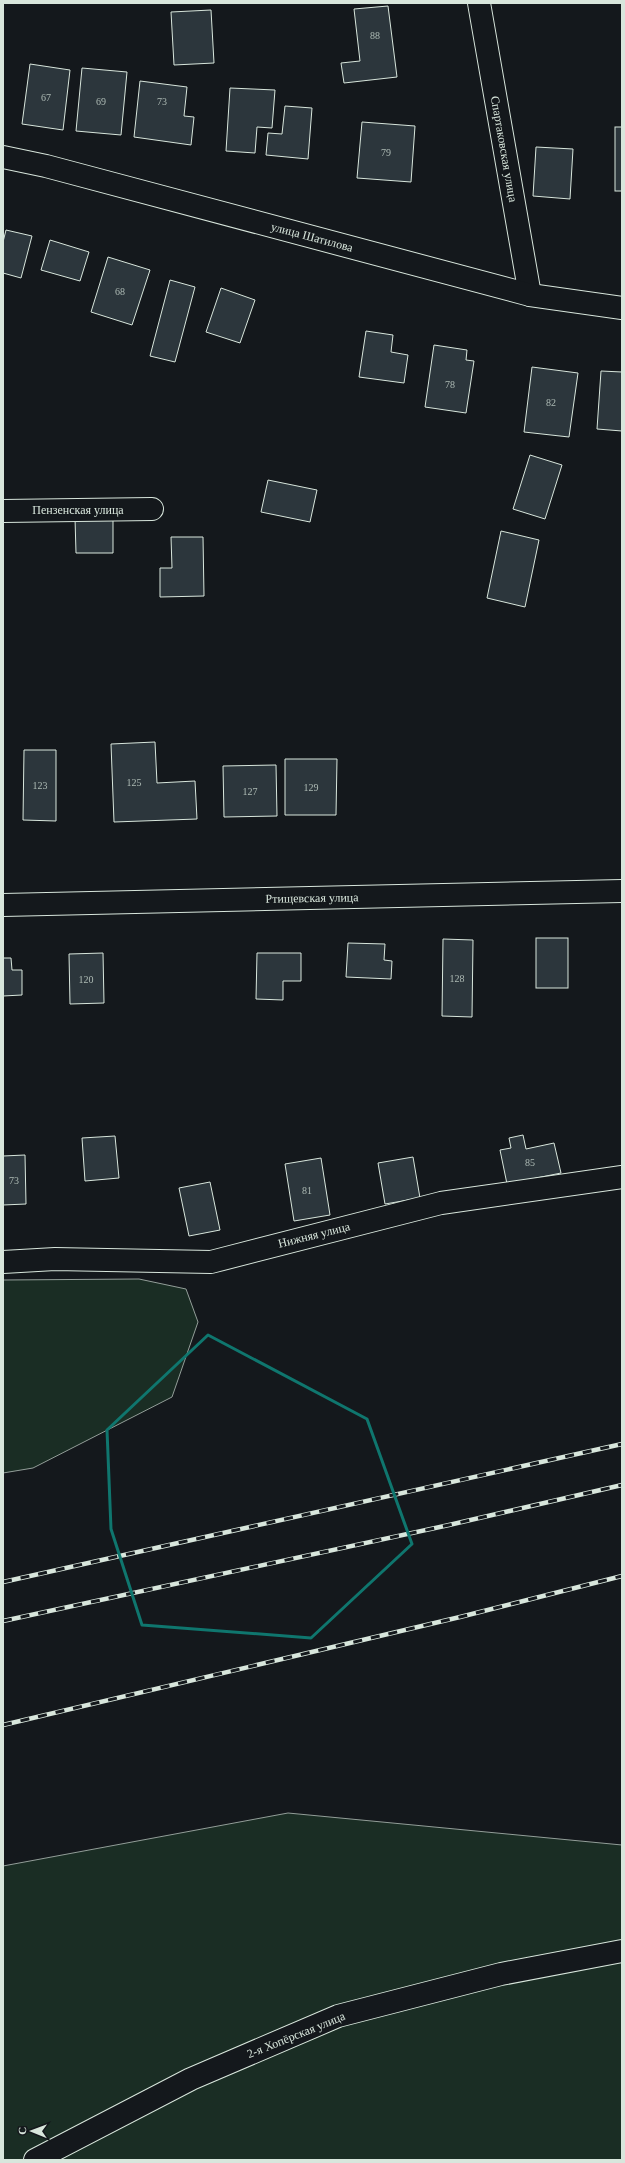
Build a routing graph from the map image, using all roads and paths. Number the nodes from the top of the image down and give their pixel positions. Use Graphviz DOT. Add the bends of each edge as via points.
graph roads {
  1 [pos="479,3"];
  2 [pos="3,157"];
  3 [pos="530,295"];
  4 [pos="622,308"];
  5 [pos="152,509"];
  6 [pos="3,511"];
  7 [pos="622,891"];
  8 [pos="3,905"];
  9 [pos="622,1177"];
  10 [pos="3,1262"];
  11 [pos="622,1951"];
  12 [pos="35,2160"];
  1 -- 3 [label="street, Спартаковская улица"];
  2 -- 3 [label="street, улица Шатилова" via="62,170"];
  3 -- 4 [label="street, улица Шатилова"];
  5 -- 6 [label="street, Пензенская улица"];
  7 -- 8 [label="street, Ртищевская улица"];
  9 -- 10 [label="street, Нижняя улица" via="441,1202 211,1262 55,1259"];
  11 -- 12 [label="street, 2-я Хопёрская улица" via="501,1974 338,2016 191,2079"];
}
